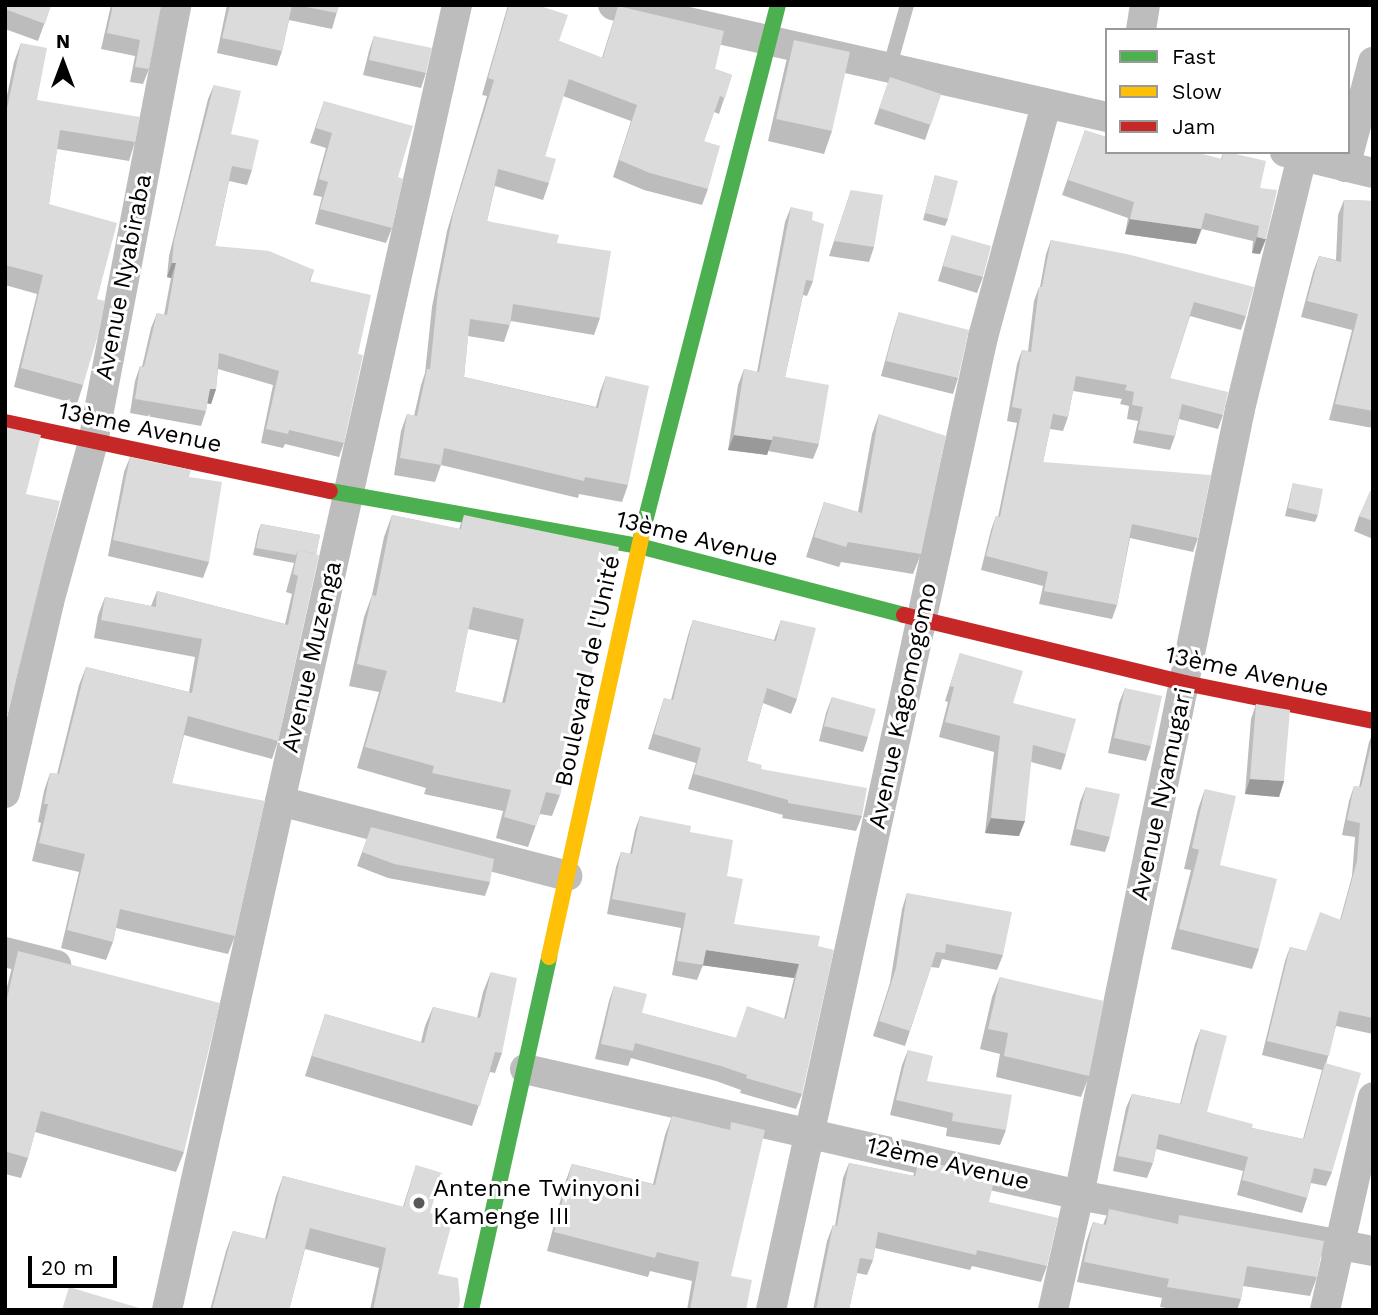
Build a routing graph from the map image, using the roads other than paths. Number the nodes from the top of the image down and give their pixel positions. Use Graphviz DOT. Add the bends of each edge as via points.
graph roads {
  1 [pos="176,5"];
  2 [pos="457,5"];
  3 [pos="612,5"];
  4 [pos="778,5"];
  5 [pos="907,5"];
  6 [pos="1145,5"];
  7 [pos="656,10"];
  8 [pos="1141,28"];
  9 [pos="768,41"];
  10 [pos="1373,62"];
  11 [pos="889,69"];
  12 [pos="1046,105"];
  13 [pos="1105,117"];
  14 [pos="1293,154"];
  15 [pos="1359,170"];
  16 [pos="5,422"];
  17 [pos="93,442"];
  18 [pos="348,495"];
  19 [pos="639,546"];
  20 [pos="921,619"];
  21 [pos="1185,683"];
  22 [pos="1373,721"];
  23 [pos="5,793"];
  24 [pos="280,801"];
  25 [pos="567,877"];
  26 [pos="5,952"];
  27 [pos="86,972"];
  28 [pos="525,1069"];
  29 [pos="1373,1097"];
  30 [pos="812,1132"];
  31 [pos="1079,1195"];
  32 [pos="1340,1244"];
  33 [pos="1373,1251"];
  34 [pos="167,1310"];
  35 [pos="471,1310"];
  36 [pos="771,1310"];
  37 [pos="1053,1310"];
  38 [pos="1325,1310"];
  1 -- 17 [label="street, Avenue Nyabiraba"];
  2 -- 18 [label="street, Avenue Muzenga"];
  3 -- 7 [label="street"];
  4 -- 9 [label="street, Boulevard de l'Unité"];
  5 -- 11 [label="lane"];
  6 -- 8 [label="street"];
  7 -- 9 [label="street"];
  9 -- 11 [label="street"];
  9 -- 19 [label="street, Boulevard de l'Unité"];
  10 -- 15 [label="street"];
  11 -- 12 [label="street"];
  12 -- 13 [label="street"];
  12 -- 20 [label="street, Avenue Kagomogomo" via="984,337"];
  14 -- 15 [label="street"];
  14 -- 21 [label="street, Avenue Nyamugari"];
  16 -- 17 [label="street, 13ème Avenue"];
  17 -- 18 [label="street, 13ème Avenue"];
  17 -- 23 [label="street, Avenue Nyabiraba" via="49,602"];
  18 -- 19 [label="street, 13ème Avenue"];
  18 -- 24 [label="street, Avenue Muzenga"];
  19 -- 20 [label="street, 13ème Avenue"];
  19 -- 25 [label="street, Boulevard de l'Unité"];
  20 -- 21 [label="street, 13ème Avenue"];
  20 -- 30 [label="street, Avenue Kagomogomo"];
  21 -- 22 [label="street, 13ème Avenue"];
  21 -- 31 [label="street, Avenue Nyamugari"];
  24 -- 25 [label="street"];
  24 -- 34 [label="street, Avenue Muzenga" via="221,1006"];
  25 -- 28 [label="street, Boulevard de l'Unité"];
  26 -- 27 [label="street"];
  28 -- 30 [label="street, 12ème Avenue"];
  28 -- 35 [label="street, Boulevard de l'Unité"];
  29 -- 32 [label="street"];
  30 -- 31 [label="street, 12ème Avenue"];
  30 -- 36 [label="street, Avenue Kagomogomo"];
  31 -- 32 [label="street, 12ème Avenue"];
  31 -- 37 [label="street, Avenue Nyamugari"];
  32 -- 33 [label="street, 12ème Avenue"];
  32 -- 38 [label="street"];
}
